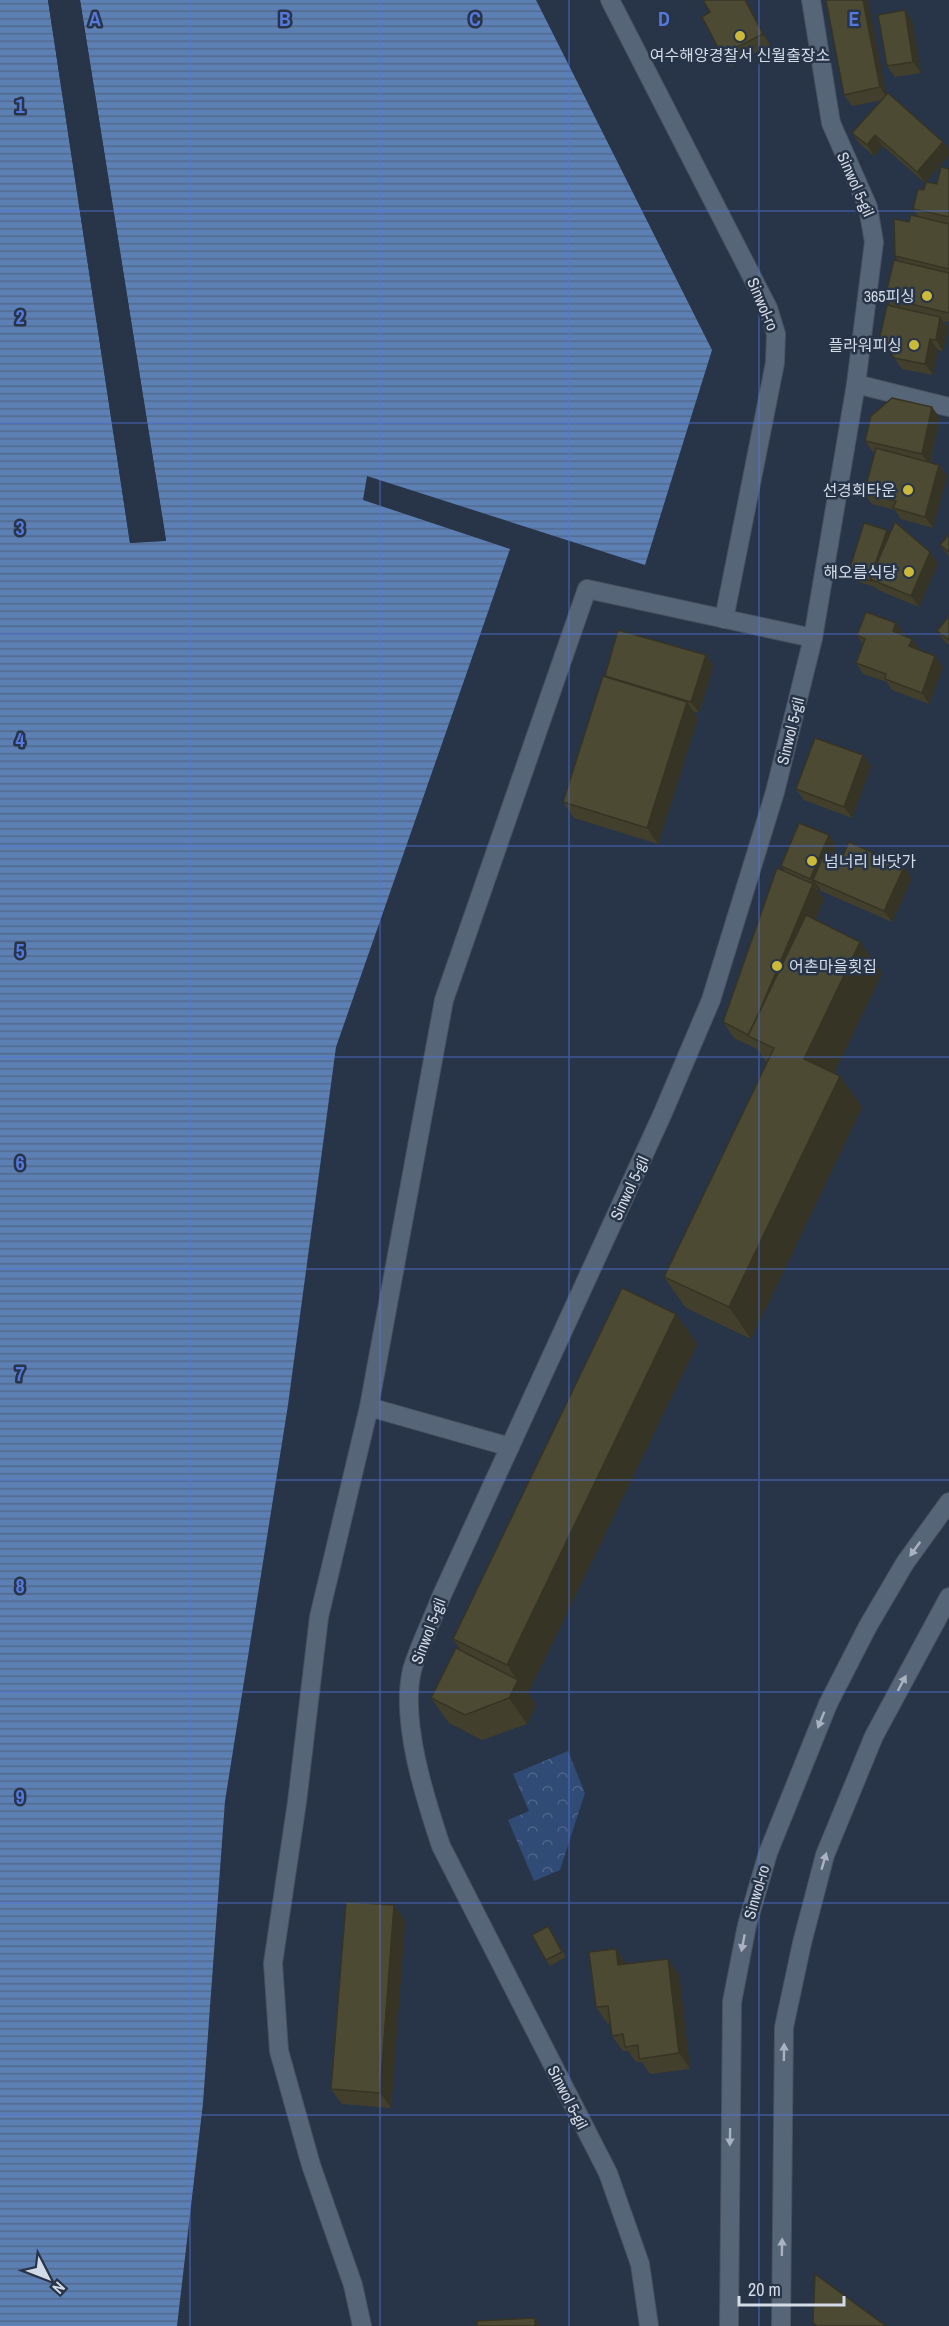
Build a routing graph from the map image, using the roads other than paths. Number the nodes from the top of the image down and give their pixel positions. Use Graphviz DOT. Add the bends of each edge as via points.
graph roads {
  1 [pos="610,0"];
  2 [pos="811,0"];
  3 [pos="856,384"];
  4 [pos="949,407"];
  5 [pos="724,619"];
  6 [pos="813,638"];
  7 [pos="369,1407"];
  8 [pos="510,1447"];
  9 [pos="949,1502"];
  10 [pos="949,1597"];
  11 [pos="362,2326"];
  12 [pos="649,2326"];
  13 [pos="729,2326"];
  14 [pos="781,2326"];
  1 -- 5 [label="street, Sinwol-ro" via="768,308 776,334 775,363"];
  2 -- 3 [label="street, Sinwol 5-gil" via="831,123 873,225"];
  3 -- 4 [label="street"];
  3 -- 6 [label="street, Sinwol 5-gil"];
  5 -- 6 [label="street"];
  5 -- 7 [label="street" via="587,589 444,1000"];
  6 -- 8 [label="street, Sinwol 5-gil" via="775,792 711,1000"];
  7 -- 8 [label="street"];
  7 -- 11 [label="street" via="320,1617 273,1963 279,2051"];
  8 -- 12 [label="street, Sinwol 5-gil" via="441,1597 412,1671 414,1750 441,1846 608,2173 640,2264"];
  9 -- 13 [label="street, Sinwol-ro, one-way" via="905,1563 828,1704 768,1853 747,1925 732,2002"];
  14 -- 10 [label="street, one-way" via="784,2027 802,1943 825,1855 874,1736"];
}
